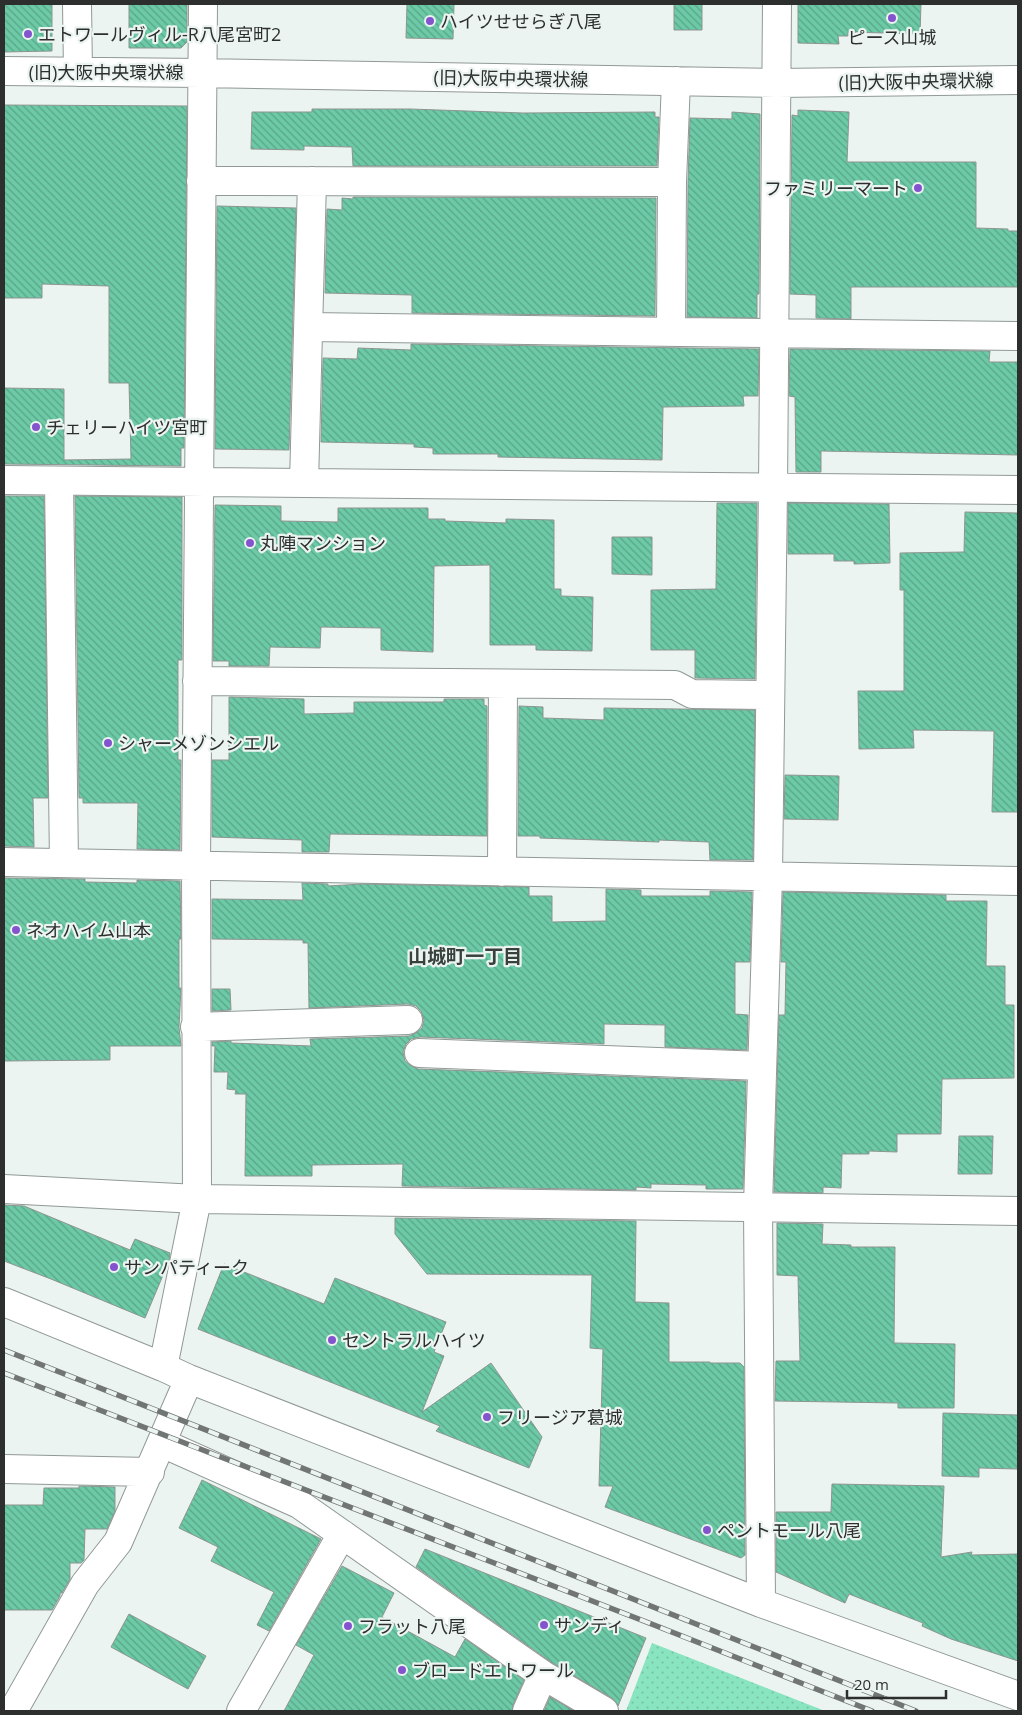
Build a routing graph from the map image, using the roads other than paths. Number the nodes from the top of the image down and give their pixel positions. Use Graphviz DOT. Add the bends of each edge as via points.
graph roads {
  1 [pos="77,4"];
  2 [pos="203,4"];
  3 [pos="777,4"];
  4 [pos="4,72"];
  5 [pos="78,72"];
  6 [pos="202,73"];
  7 [pos="1018,80"];
  8 [pos="676,81"];
  9 [pos="777,83"];
  10 [pos="201,181"];
  11 [pos="312,181"];
  12 [pos="672,182"];
  13 [pos="308,326"];
  14 [pos="670,331"];
  15 [pos="775,334"];
  16 [pos="1018,336"];
  17 [pos="4,480"];
  18 [pos="59,481"];
  19 [pos="198,482"];
  20 [pos="304,483"];
  21 [pos="773,488"];
  22 [pos="1018,490"];
  23 [pos="197,681"];
  24 [pos="503,684"];
  25 [pos="770,695"];
  26 [pos="4,862"];
  27 [pos="64,863"];
  28 [pos="196,866"];
  29 [pos="502,872"];
  30 [pos="768,876"];
  31 [pos="1018,881"];
  32 [pos="408,1020"];
  33 [pos="196,1027"];
  34 [pos="419,1053"];
  35 [pos="762,1066"];
  36 [pos="4,1189"];
  37 [pos="197,1199"];
  38 [pos="758,1206"];
  39 [pos="1018,1211"];
  40 [pos="4,1302"];
  41 [pos="163,1367"];
  42 [pos="190,1380"];
  43 [pos="162,1443"];
  44 [pos="4,1469"];
  45 [pos="150,1472"];
  46 [pos="342,1534"];
  47 [pos="761,1603"];
  48 [pos="544,1675"];
  49 [pos="1018,1696"];
  50 [pos="13,1711"];
  51 [pos="241,1711"];
  52 [pos="526,1711"];
  53 [pos="604,1711"];
  1 -- 5 [label="street"];
  2 -- 6 [label="street"];
  3 -- 9 [label="street"];
  4 -- 5 [label="street, (旧)大阪中央環状線"];
  5 -- 6 [label="street, (旧)大阪中央環状線"];
  6 -- 8 [label="street, (旧)大阪中央環状線"];
  6 -- 10 [label="street"];
  7 -- 9 [label="street, (旧)大阪中央環状線"];
  8 -- 9 [label="street, (旧)大阪中央環状線"];
  8 -- 12 [label="street"];
  9 -- 15 [label="street"];
  10 -- 11 [label="street"];
  10 -- 19 [label="street"];
  11 -- 12 [label="street"];
  11 -- 13 [label="street"];
  12 -- 14 [label="street"];
  13 -- 14 [label="street"];
  13 -- 20 [label="street"];
  14 -- 15 [label="street"];
  15 -- 16 [label="street"];
  15 -- 21 [label="street"];
  17 -- 18 [label="street"];
  18 -- 19 [label="street"];
  18 -- 27 [label="street"];
  19 -- 20 [label="street"];
  19 -- 23 [label="street"];
  20 -- 21 [label="street"];
  21 -- 22 [label="street"];
  21 -- 25 [label="street"];
  23 -- 24 [label="street"];
  23 -- 28 [label="street"];
  24 -- 25 [label="street" via="675,686 692,694"];
  24 -- 29 [label="street"];
  25 -- 30 [label="street"];
  26 -- 27 [label="street"];
  27 -- 28 [label="street"];
  28 -- 29 [label="street"];
  28 -- 33 [label="street"];
  29 -- 30 [label="street"];
  30 -- 31 [label="street"];
  30 -- 35 [label="street"];
  32 -- 33 [label="street"];
  33 -- 37 [label="street"];
  34 -- 35 [label="street"];
  35 -- 38 [label="street"];
  36 -- 37 [label="street"];
  37 -- 38 [label="street"];
  37 -- 41 [label="street"];
  38 -- 39 [label="street"];
  38 -- 47 [label="street"];
  40 -- 41 [label="street"];
  41 -- 42 [label="street"];
  42 -- 43 [label="street"];
  42 -- 47 [label="street"];
  43 -- 45 [label="street"];
  43 -- 46 [label="street" via="299,1504"];
  44 -- 45 [label="street"];
  45 -- 50 [label="street" via="118,1542 85,1584"];
  46 -- 48 [label="street"];
  46 -- 51 [label="street"];
  47 -- 49 [label="street"];
  48 -- 52 [label="street"];
  48 -- 53 [label="street"];
}
